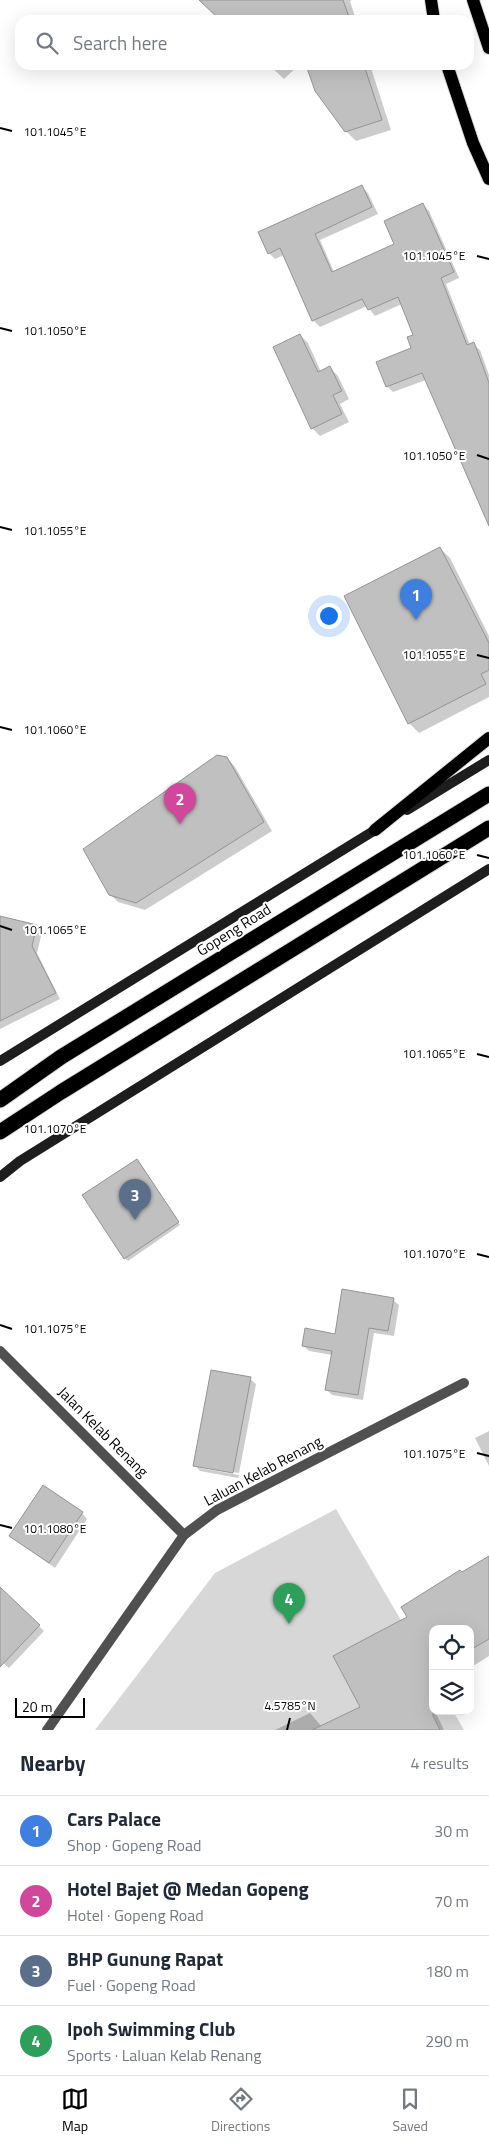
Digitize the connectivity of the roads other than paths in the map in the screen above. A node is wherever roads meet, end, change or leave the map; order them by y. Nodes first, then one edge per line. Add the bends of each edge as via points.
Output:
1 (430, 0) edge
2 (474, 0) edge
3 (433, 15) edge
4 (489, 48) edge
5 (449, 70) edge
6 (489, 179) edge
7 (489, 738) edge
8 (489, 760) edge
9 (489, 794) edge
10 (489, 828) edge
11 (375, 830) junction
12 (489, 868) edge
13 (0, 1061) edge
14 (0, 1100) edge
15 (0, 1132) edge
16 (0, 1177) edge
17 (0, 1351) edge
18 (464, 1383) dead end
19 (184, 1535) junction
20 (47, 1730) edge

1 - 3 main road
2 - 4 main road
5 - 6 main road via 473,144
7 - 11 main road
8 - 11 street
9 - 14 highway, Gopeng Road via 61,1057
10 - 15 highway
11 - 13 street
12 - 16 street
17 - 19 street, Jalan Kelab Renang
18 - 19 street, Laluan Kelab Renang via 217,1510
19 - 20 street, Laluan Kelab Renang

